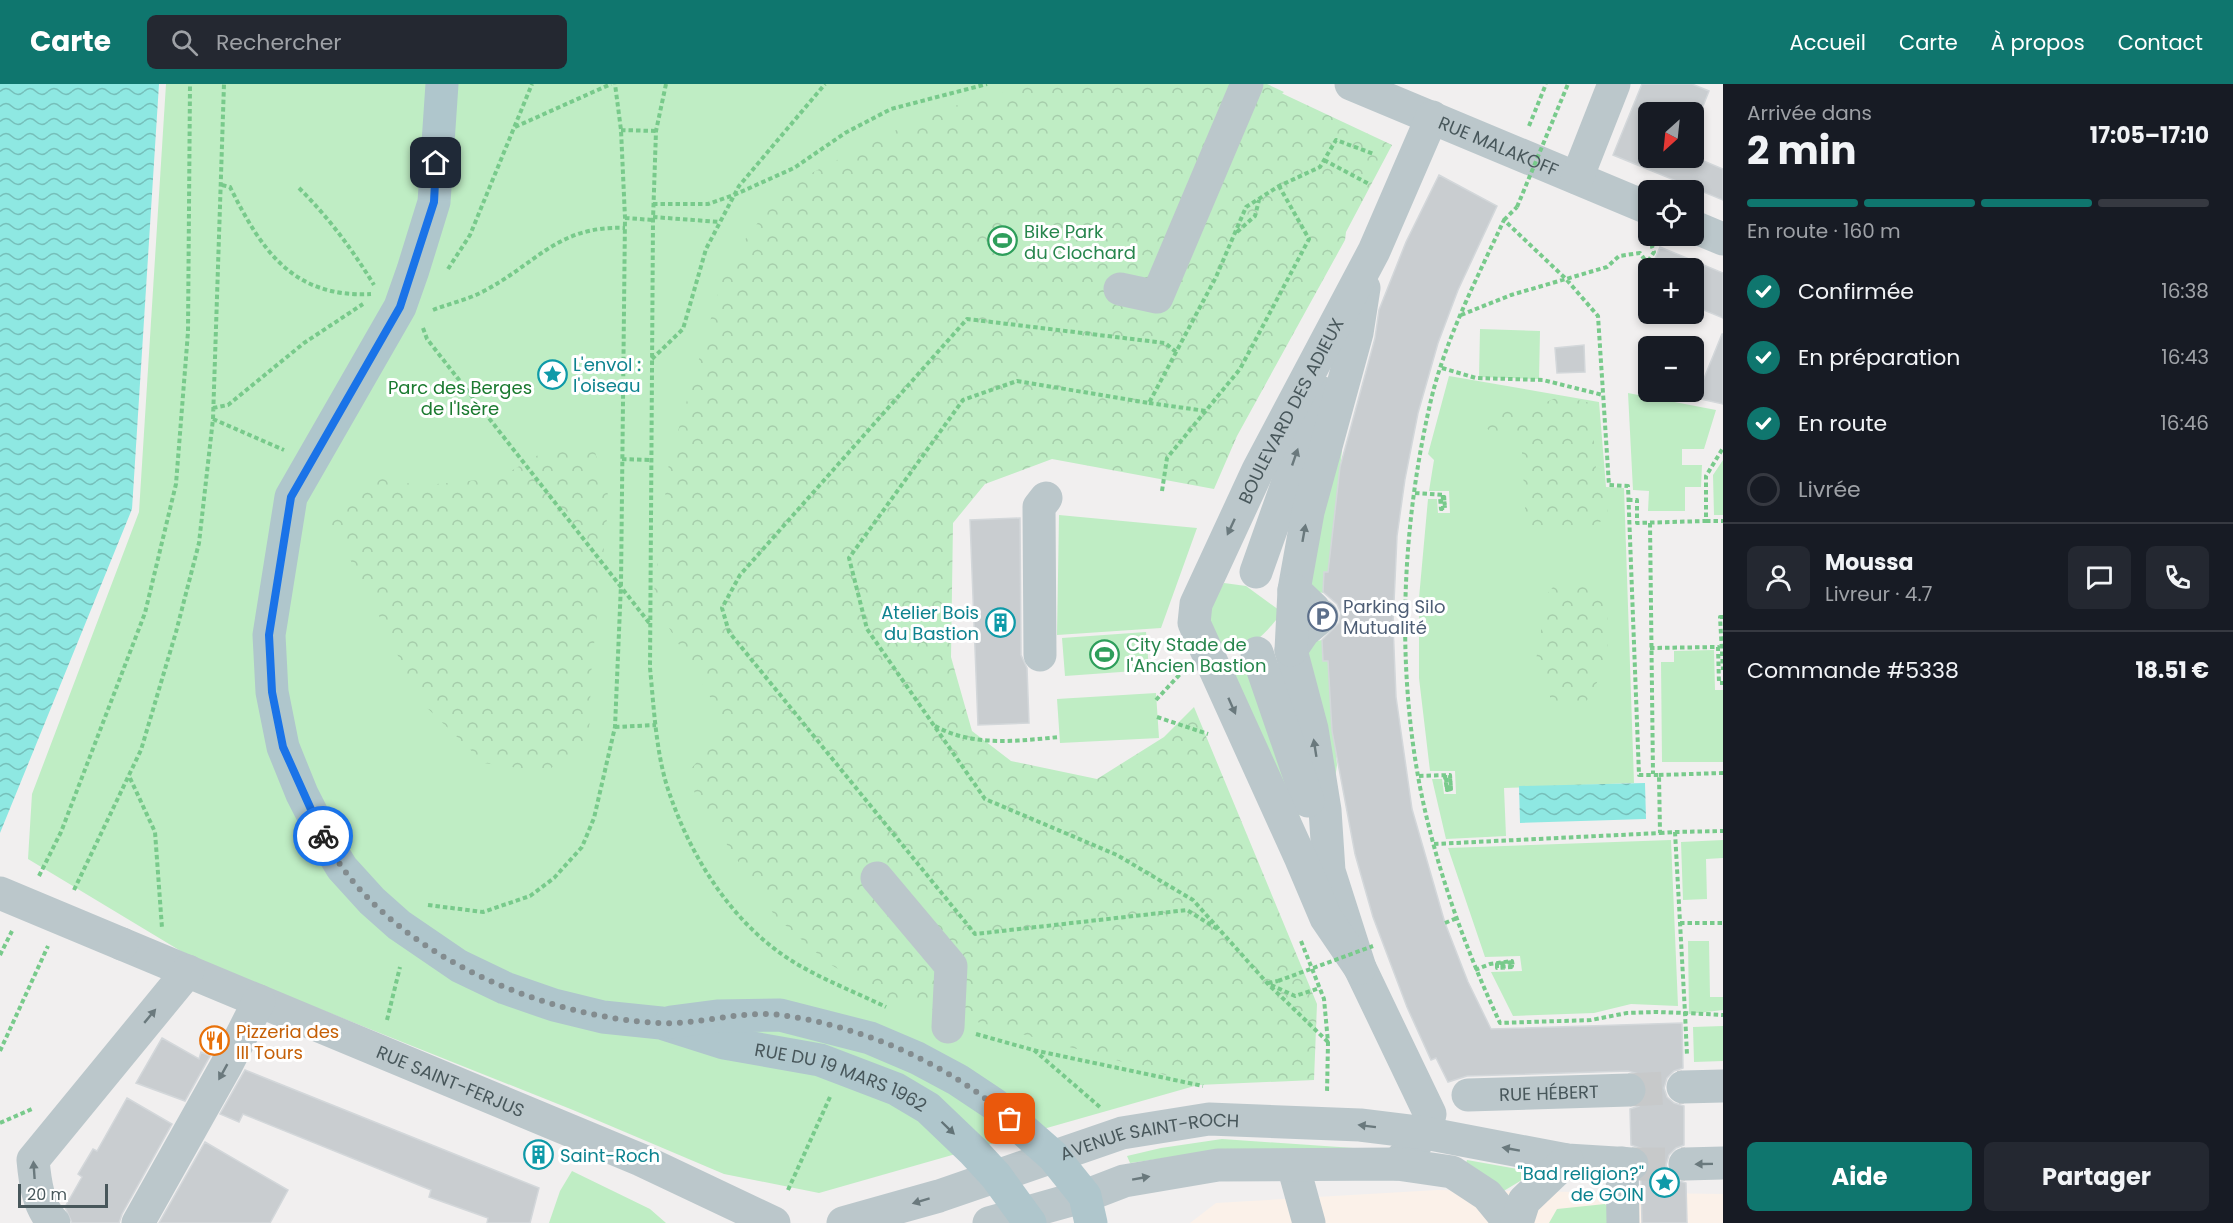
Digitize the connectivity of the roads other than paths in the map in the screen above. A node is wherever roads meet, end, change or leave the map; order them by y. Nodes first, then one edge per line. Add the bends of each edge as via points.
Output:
1 (1247, 84) edge
2 (1351, 84) edge
3 (1614, 84) edge
4 (439, 90) edge
5 (1432, 117) junction
6 (1577, 178) junction
7 (1638, 215) edge
8 (1374, 251) junction
9 (1364, 284) junction
10 (1120, 289) dead end
11 (1046, 498) dead end
12 (1256, 572) junction
13 (1210, 573) junction
14 (1294, 590) junction
15 (1322, 616) junction
16 (1291, 650) junction
17 (1257, 653) junction
18 (1040, 655) dead end
19 (1198, 663) junction
20 (1329, 871) junction
21 (877, 878) dead end
22 (0, 893) edge
23 (1367, 957) junction
24 (173, 965) junction
25 (259, 1001) junction
26 (661, 1023) junction
27 (948, 1027) road end
28 (1685, 1073) tunnel mouth
29 (1723, 1086) edge
30 (1629, 1090) tunnel mouth
31 (1468, 1095) dead end
32 (1425, 1133) junction
33 (1053, 1156) junction
34 (1567, 1160) junction
35 (1723, 1163) edge
36 (1397, 1164) junction
37 (1684, 1164) tunnel mouth
38 (1293, 1166) junction
39 (996, 1176) junction
40 (1088, 1210) edge
41 (734, 1214) edge
42 (1027, 1217) edge
43 (54, 1223) edge
44 (138, 1223) edge
45 (774, 1223) edge
46 (843, 1223) edge
47 (989, 1223) edge
48 (1309, 1223) edge
49 (1510, 1223) edge
50 (1517, 1223) edge
51 (1623, 1223) edge

1 - 10 street via 1157,297
2 - 5 street, RUE MALAKOFF
3 - 6 street
4 - 26 main road, RUE DU 19 MARS 1962 via 434,202 400,307 291,497 269,635 272,692 283,747 302,794 342,868 399,925 459,966 505,988 603,1017
5 - 6 street, RUE MALAKOFF
5 - 8 street, BOULEVARD DES ADIEUX
6 - 7 street, RUE MALAKOFF
8 - 9 street, BOULEVARD DES ADIEUX
8 -> 13 street, BOULEVARD DES ADIEUX via 1258,470
12 -> 9 street, BOULEVARD DES ADIEUX via 1305,428
14 -> 9 street, BOULEVARD DES ADIEUX via 1308,512 1357,333
11 - 18 street via 1039,507
12 - 13 street
12 - 15 street via 1271,592 1293,606
13 - 19 street, BOULEVARD DES ADIEUX via 1196,604
14 - 15 street
14 - 16 street, BOULEVARD DES ADIEUX, bridge
15 - 16 street via 1304,631
15 - 17 street via 1280,630
20 -> 16 street, BOULEVARD DES ADIEUX via 1325,810 1312,729
17 - 19 street
17 - 20 street, BOULEVARD DES ADIEUX
19 -> 23 street, BOULEVARD DES ADIEUX via 1326,918
20 - 23 street, BOULEVARD DES ADIEUX
21 - 27 street via 951,966
22 - 24 street, RUE SAINT-FERJUS, bridge
23 - 32 street, BOULEVARD DES ADIEUX via 1430,1114
24 - 25 street, RUE SAINT-FERJUS
43 -> 24 street via 36,1188 33,1160
25 - 41 street, RUE SAINT-FERJUS via 641,1161
25 -> 44 street
26 - 33 main road, RUE DU 19 MARS 1962 via 717,1016 780,1015 870,1038 958,1080 994,1104
26 -> 39 main road, RUE DU 19 MARS 1962 via 724,1043 820,1060 896,1089 928,1108
28 - 29 street
30 - 31 street, RUE HÉBERT
32 -> 33 street, AVENUE SAINT-ROCH via 1298,1121 1209,1119 1122,1133
34 -> 32 street
32 - 36 street
33 - 39 street, AVENUE SAINT-ROCH
33 - 40 main road, RUE DU 19 MARS 1962
34 - 50 street via 1524,1201
34 - 51 street via 1627,1164
35 -> 37 street
36 - 38 street, AVENUE SAINT-ROCH
36 - 49 street, AVENUE SAINT-ROCH via 1452,1172 1487,1195
40 -> 38 street, AVENUE SAINT-ROCH via 1124,1181 1218,1165
38 - 48 street
39 - 42 main road, RUE DU 19 MARS 1962
39 -> 46 street, AVENUE SAINT-ROCH
40 - 42 street, AVENUE SAINT-ROCH
41 - 45 street, RUE SAINT-FERJUS
42 - 47 street, AVENUE SAINT-ROCH

